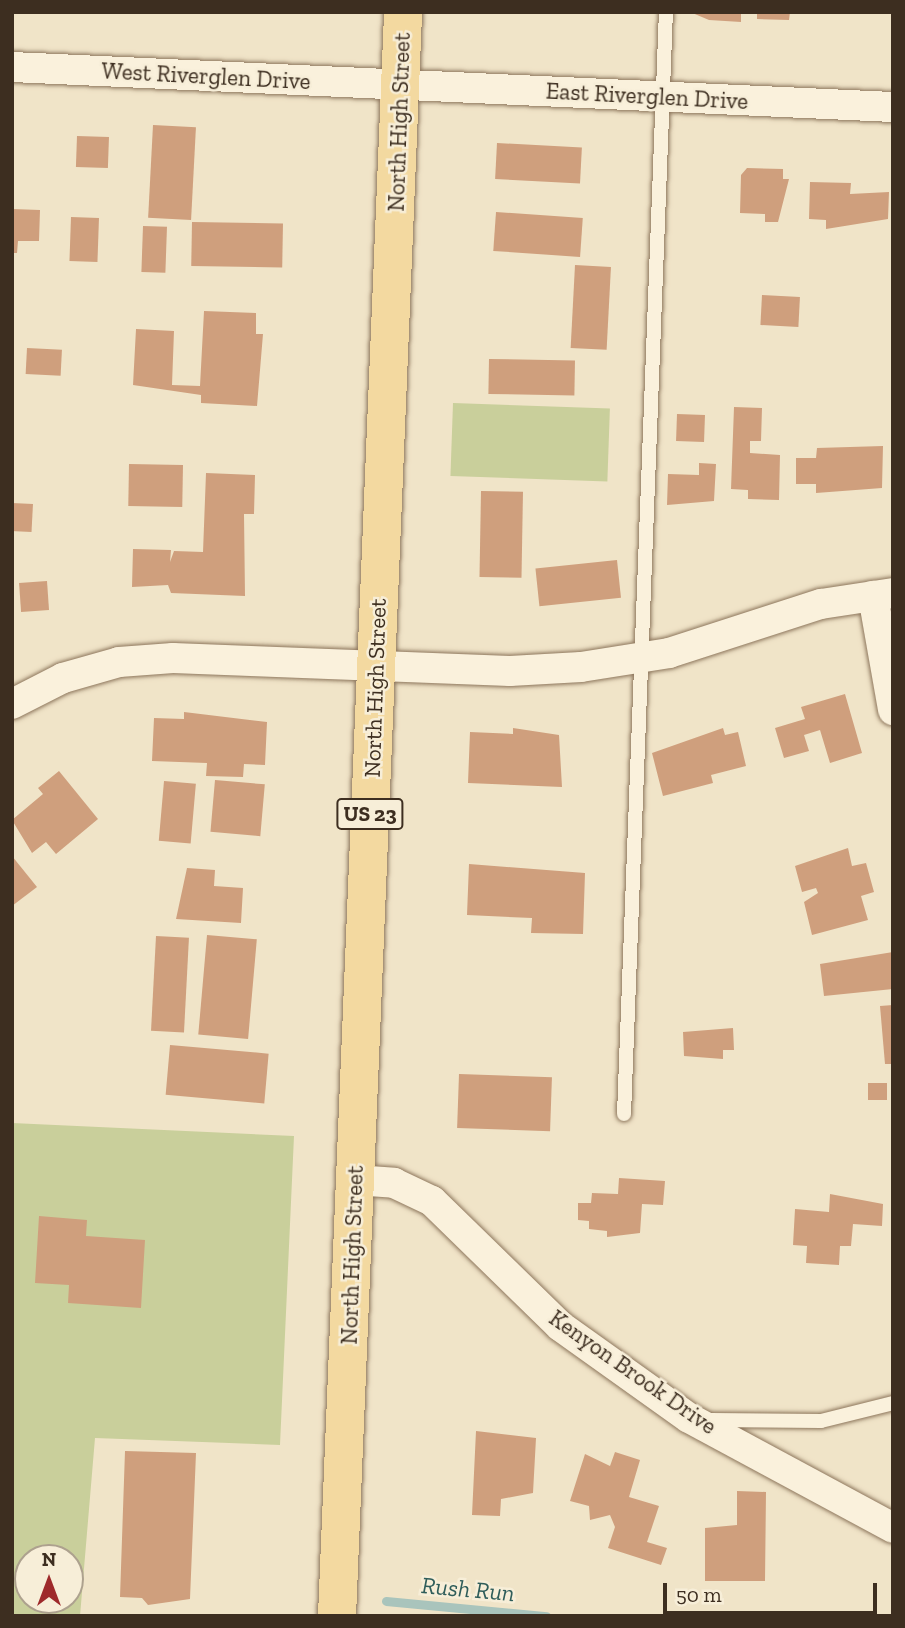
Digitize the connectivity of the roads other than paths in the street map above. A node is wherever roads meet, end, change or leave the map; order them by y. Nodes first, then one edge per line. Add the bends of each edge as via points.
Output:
1 (403, 12) edge
2 (666, 12) edge
3 (12, 67) edge
4 (400, 84) junction
5 (662, 97) junction
6 (893, 107) edge
7 (883, 594) edge
8 (641, 659) junction
9 (376, 666) junction
10 (12, 704) edge
11 (893, 710) edge
12 (624, 1114) dead end
13 (355, 1180) junction
14 (893, 1403) edge
15 (689, 1418) junction
16 (893, 1528) edge
17 (337, 1616) edge

1 - 4 main road, North High Street / US 23
2 - 5 lane
3 - 4 street, West Riverglen Drive
4 - 5 street, East Riverglen Drive
4 - 9 main road, North High Street / US 23
5 - 6 street, East Riverglen Drive
5 - 8 lane
7 - 8 street via 821,604
7 - 11 street
8 - 9 street via 510,671
8 - 12 lane
9 - 10 street via 119,662 63,678
9 - 13 main road, North High Street / US 23
13 - 15 street, Kenyon Brook Drive via 394,1183 432,1201 561,1326
13 - 17 main road, North High Street / US 23
14 - 15 lane via 785,1424
15 - 16 street, Kenyon Brook Drive

